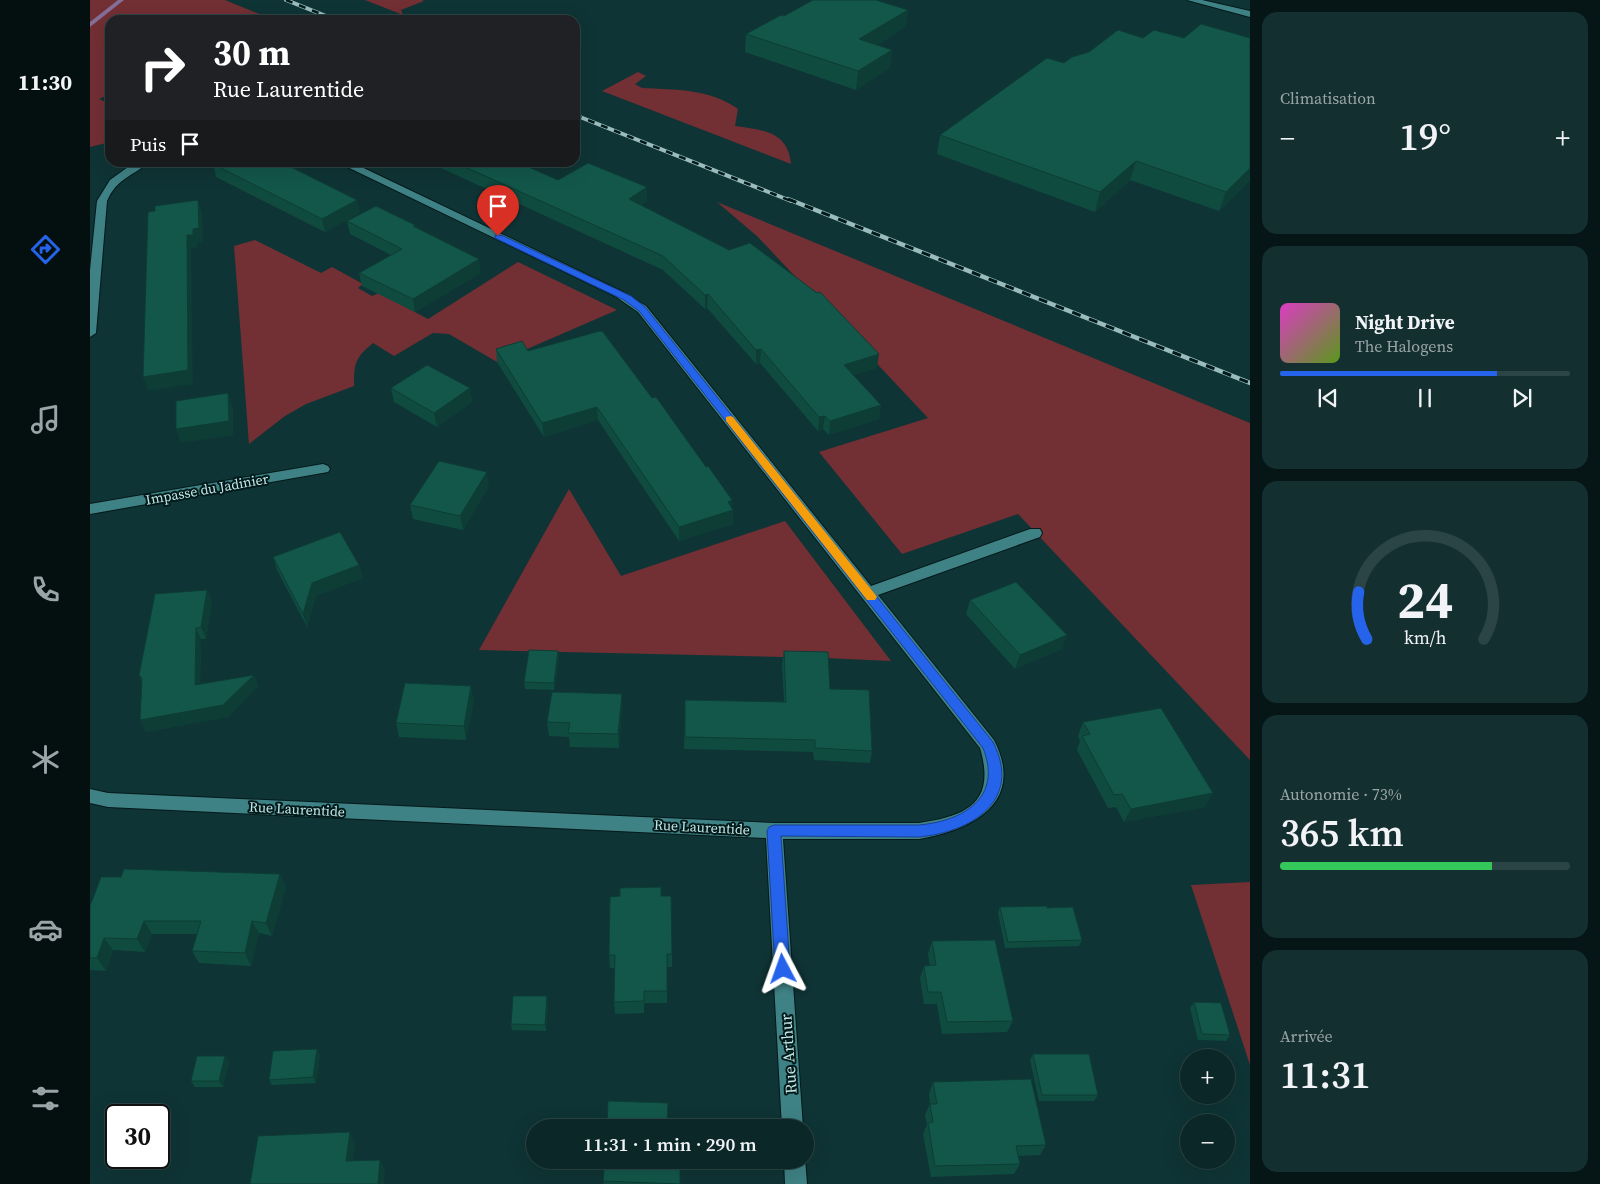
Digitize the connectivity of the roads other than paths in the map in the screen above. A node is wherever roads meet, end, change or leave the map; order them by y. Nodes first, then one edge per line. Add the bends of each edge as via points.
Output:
1 (1191, 0) edge
2 (1250, 14) edge
3 (136, 167) edge
4 (352, 167) edge
5 (90, 333) edge
6 (323, 468) dead end
7 (90, 509) edge
8 (1035, 533) dead end
9 (868, 593) junction
10 (90, 796) edge
11 (774, 831) junction
12 (791, 1119) edge
13 (795, 1169) edge
14 (796, 1184) edge

1 - 2 street
3 - 5 street via 117,179 102,201
4 - 9 street, Rue Laurentide via 619,294 642,309
6 - 7 street, Impasse du Jadinier
8 - 9 street
9 - 11 street, Rue Laurentide via 988,746 996,775 993,789 972,815 938,829
10 - 11 street, Rue Laurentide via 108,800
11 - 12 street, Rue Arthur
13 - 14 street

